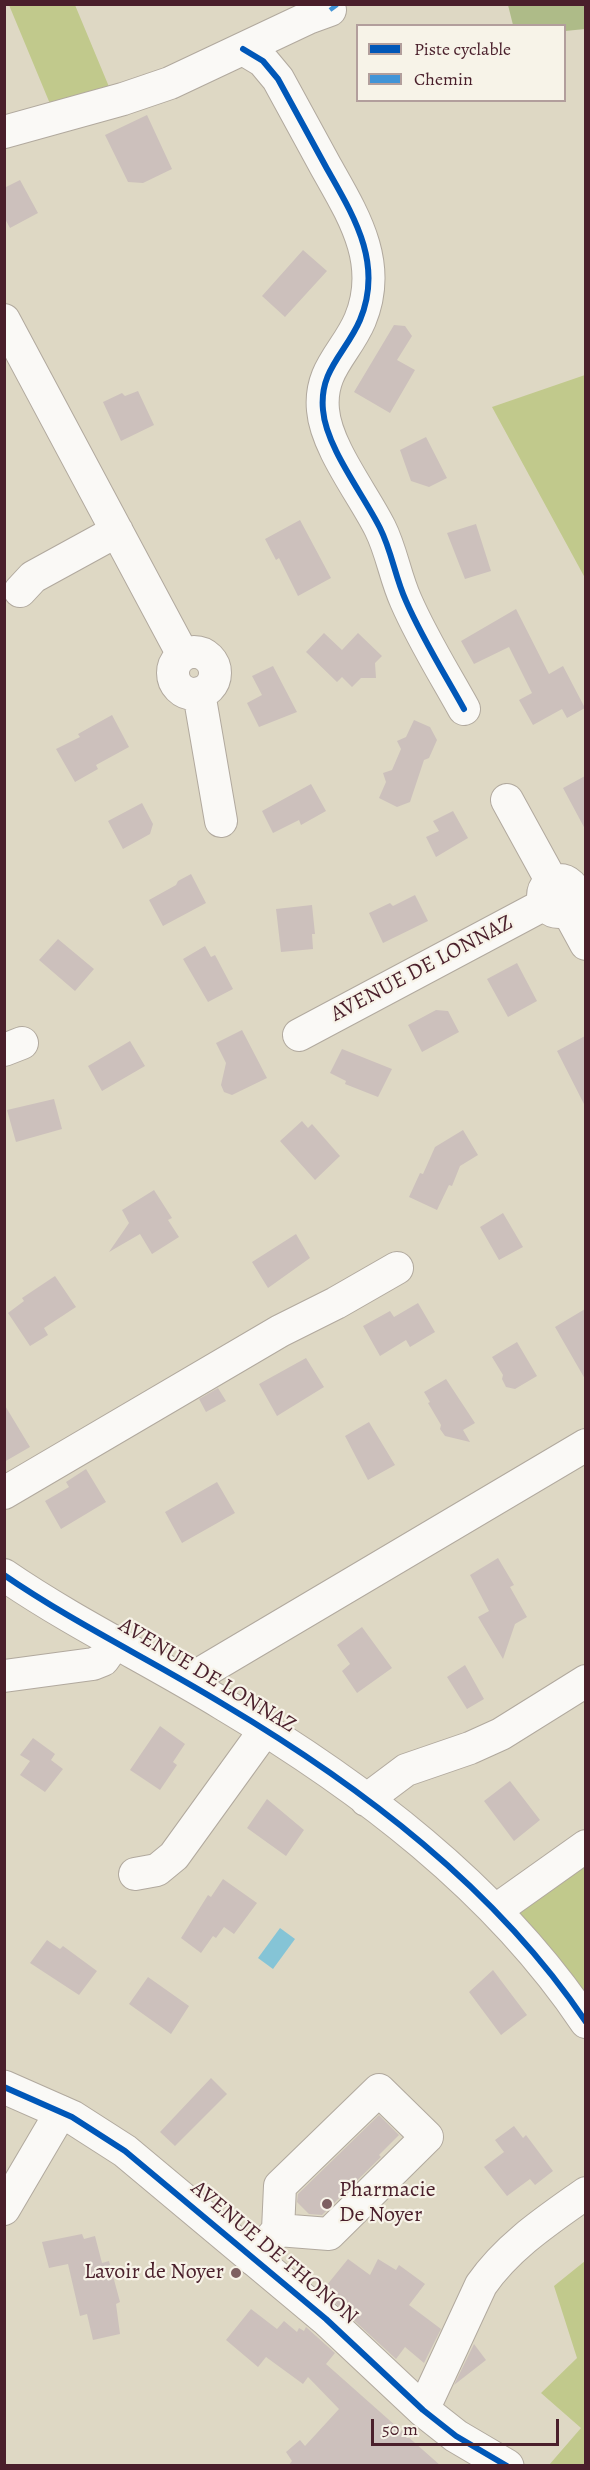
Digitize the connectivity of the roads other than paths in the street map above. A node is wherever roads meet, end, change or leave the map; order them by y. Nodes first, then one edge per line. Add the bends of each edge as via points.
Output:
1 (330, 10) dead end
2 (243, 49) junction
3 (4, 132) edge
4 (4, 320) edge
5 (117, 531) junction
6 (20, 591) dead end
7 (464, 709) dead end
8 (507, 800) dead end
9 (221, 820) dead end
10 (555, 899) junction
11 (585, 944) edge
12 (300, 1035) dead end
13 (397, 1268) dead end
14 (585, 1445) edge
15 (4, 1492) edge
16 (4, 1575) edge
17 (115, 1643) junction
18 (4, 1676) edge
19 (585, 1681) edge
20 (186, 1682) junction
21 (265, 1730) junction
22 (366, 1800) junction
23 (585, 1846) edge
24 (135, 1874) dead end
25 (496, 1910) junction
26 (585, 2022) edge
27 (4, 2086) edge
28 (61, 2112) junction
29 (585, 2193) edge
30 (4, 2209) edge
31 (278, 2230) junction
32 (253, 2259) junction
33 (423, 2410) junction
34 (507, 2466) edge

1 - 2 street
2 - 3 street via 170,83
2 - 7 street via 263,61 278,79 362,235 369,269 366,303 327,377 323,393 325,425 391,551 415,621
4 - 5 street
5 - 6 street via 33,577
5 - 9 street via 183,655 174,666 175,680 184,691 199,693
8 - 10 street
10 - 11 street
10 - 12 street, AVENUE DE LONNAZ
13 - 15 street via 287,1327
14 - 20 street, AVENUE DE LONNAZ
16 - 17 street, AVENUE DE LONNAZ
17 - 18 street via 103,1660 93,1664
17 - 20 street, AVENUE DE LONNAZ
19 - 22 street via 501,1734 406,1770
20 - 21 street, AVENUE DE LONNAZ
21 - 22 street, AVENUE DE LONNAZ
21 - 24 street, AVENUE DE LONNAZ via 174,1856 157,1870
22 - 25 street, AVENUE DE LONNAZ
23 - 25 street
25 - 26 street, AVENUE DE LONNAZ via 547,1968
27 - 28 main road, AVENUE DE THONON
28 - 30 street
28 - 32 main road, AVENUE DE THONON via 125,2151
29 - 33 street via 519,2242 492,2269
31 - 31 street via 329,2234 427,2137 379,2090 280,2186
31 - 32 street
32 - 33 main road, AVENUE DE THONON via 326,2319
33 - 34 main road, AVENUE DE THONON via 456,2436

